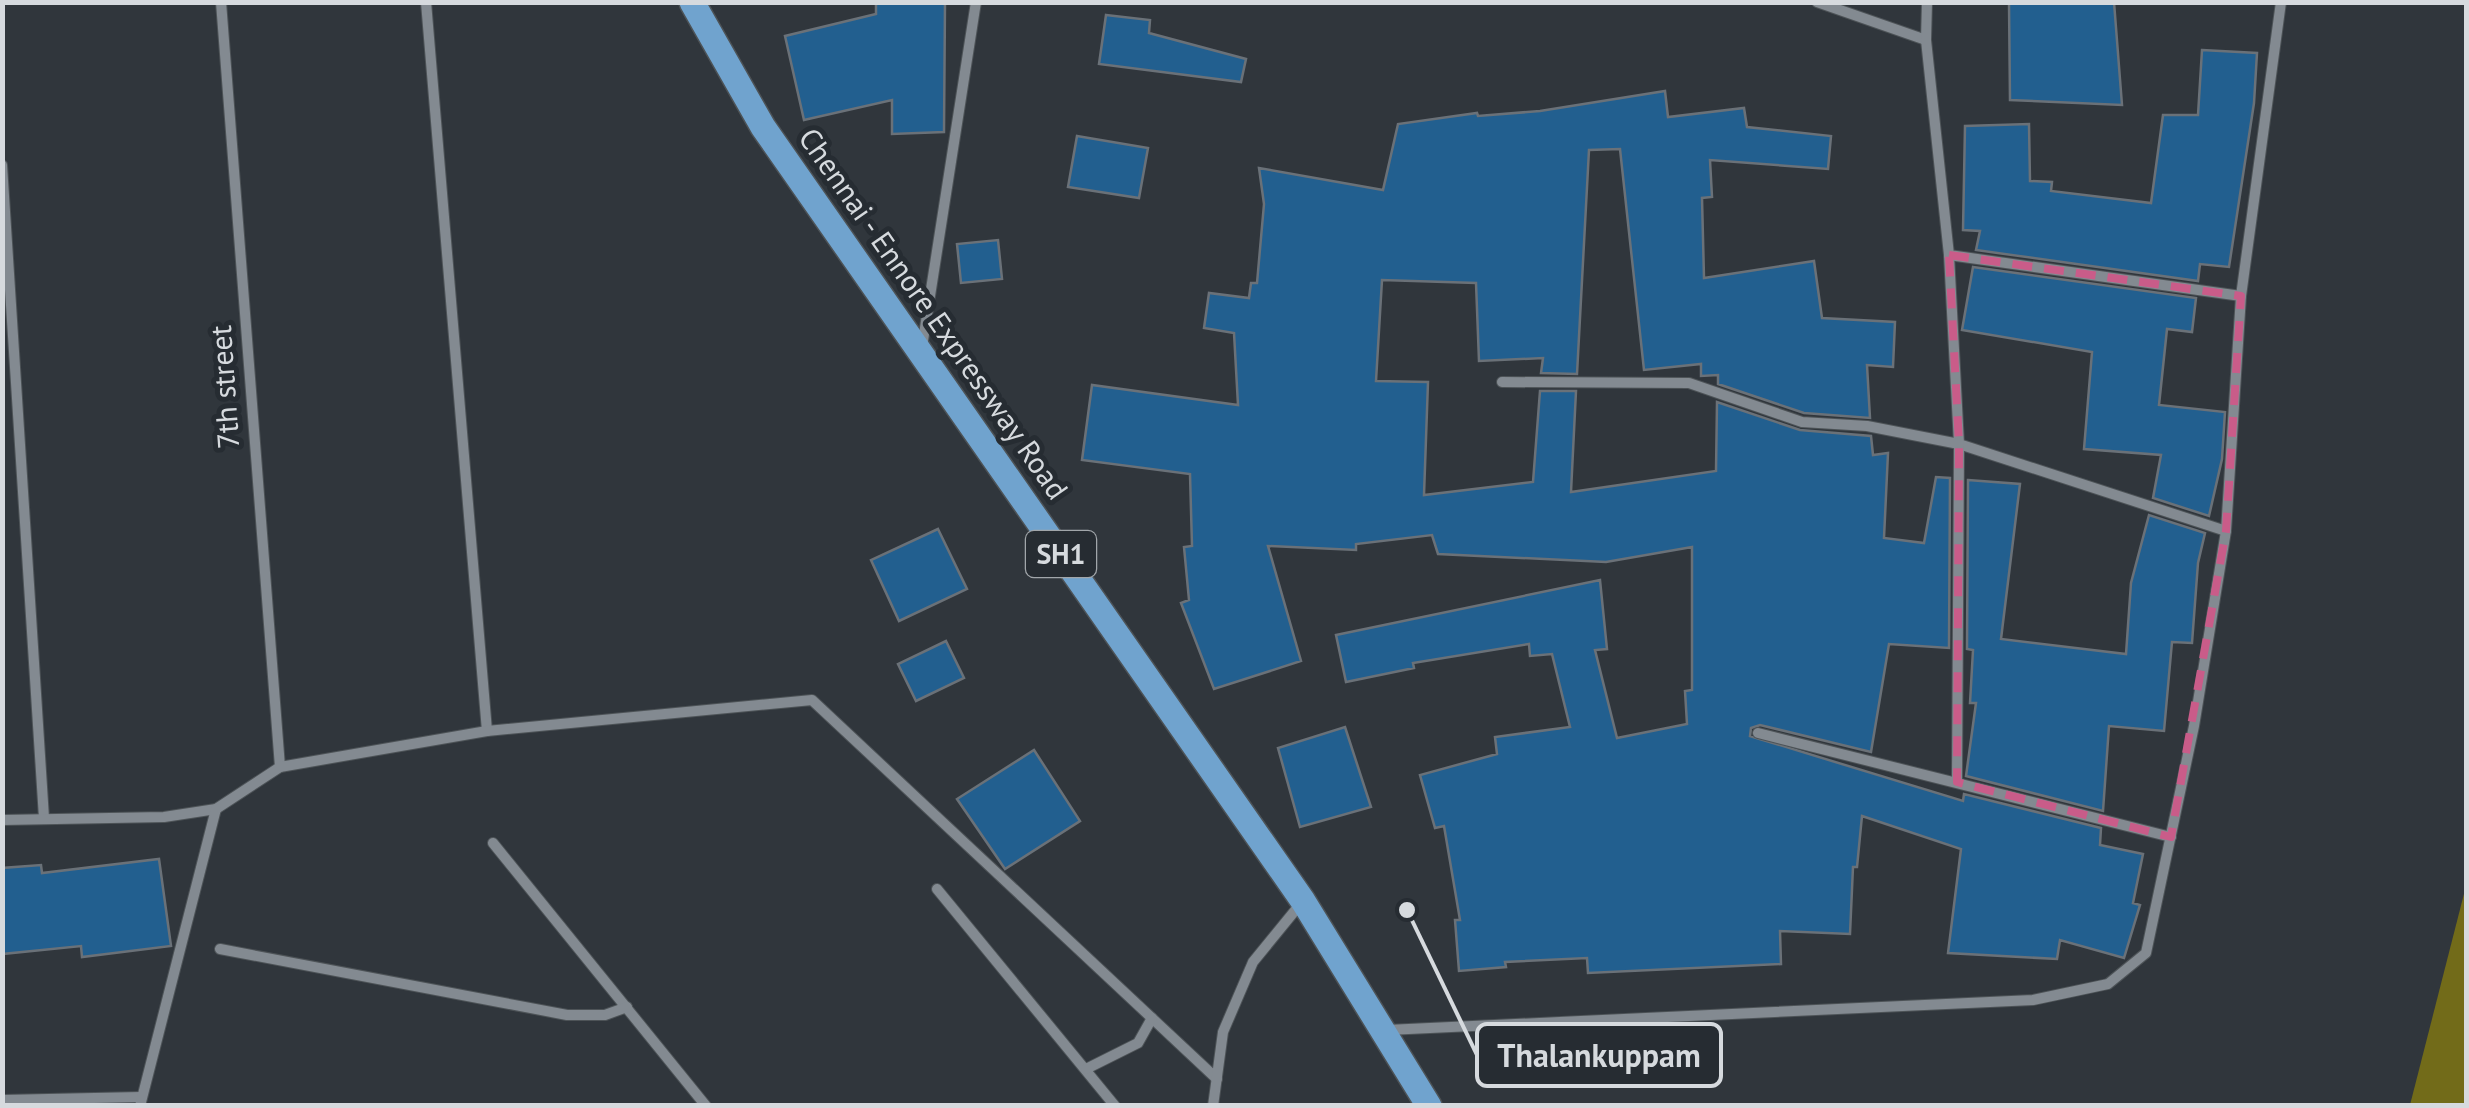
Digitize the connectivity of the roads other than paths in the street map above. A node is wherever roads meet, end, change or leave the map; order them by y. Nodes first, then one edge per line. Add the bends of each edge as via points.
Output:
1 (221, 2) edge
2 (426, 2) edge
3 (692, 2) edge
4 (976, 2) edge
5 (1817, 2) edge
6 (1927, 2) edge
7 (2281, 2) edge
8 (1926, 40) junction
9 (2, 165) edge
10 (1949, 255) junction
11 (2241, 296) junction
12 (922, 353) junction
13 (1502, 382) dead end
14 (1959, 444) junction
15 (2226, 531) junction
16 (487, 731) junction
17 (1758, 732) dead end
18 (280, 767) junction
19 (1958, 782) junction
20 (216, 808) junction
21 (44, 818) junction
22 (2, 820) edge
23 (2171, 838) junction
24 (493, 843) dead end
25 (937, 889) dead end
26 (1303, 901) junction
27 (220, 950) dead end
28 (626, 1006) junction
29 (1152, 1018) junction
30 (1385, 1030) junction
31 (1086, 1069) junction
32 (1217, 1080) junction
33 (2, 1100) edge
34 (141, 1101) edge
35 (706, 1106) edge
36 (1115, 1106) edge
37 (1213, 1106) edge
38 (1429, 1106) edge

1 - 18 street, 7th street
2 - 16 street
3 - 12 main road, Chennai - Ennore Expressway Road / SH1 via 763,127
4 - 12 street
5 - 8 street
6 - 8 street
7 - 11 street
8 - 10 street
9 - 21 street
10 - 11 street
10 - 14 street
11 - 15 street
12 - 26 main road, Chennai - Ennore Expressway Road / SH1
13 - 14 street via 1689,382 1802,422 1867,426
14 - 15 street
14 - 19 street
15 - 23 street
16 - 18 street
16 - 29 street via 812,700
17 - 19 street
18 - 20 street
19 - 23 street
20 - 21 street via 164,818
20 - 34 street
21 - 22 street
23 - 30 street via 2146,953 2108,984 2033,1000
24 - 28 street
25 - 31 street
26 - 30 main road, Chennai - Ennore Expressway Road / SH1
26 - 32 street via 1253,962 1223,1032
27 - 28 street via 568,1015 605,1015
28 - 35 street
29 - 31 street via 1138,1042
29 - 32 street
30 - 38 main road, Chennai - Ennore Expressway Road / SH1
31 - 36 street
32 - 37 street
33 - 34 street

